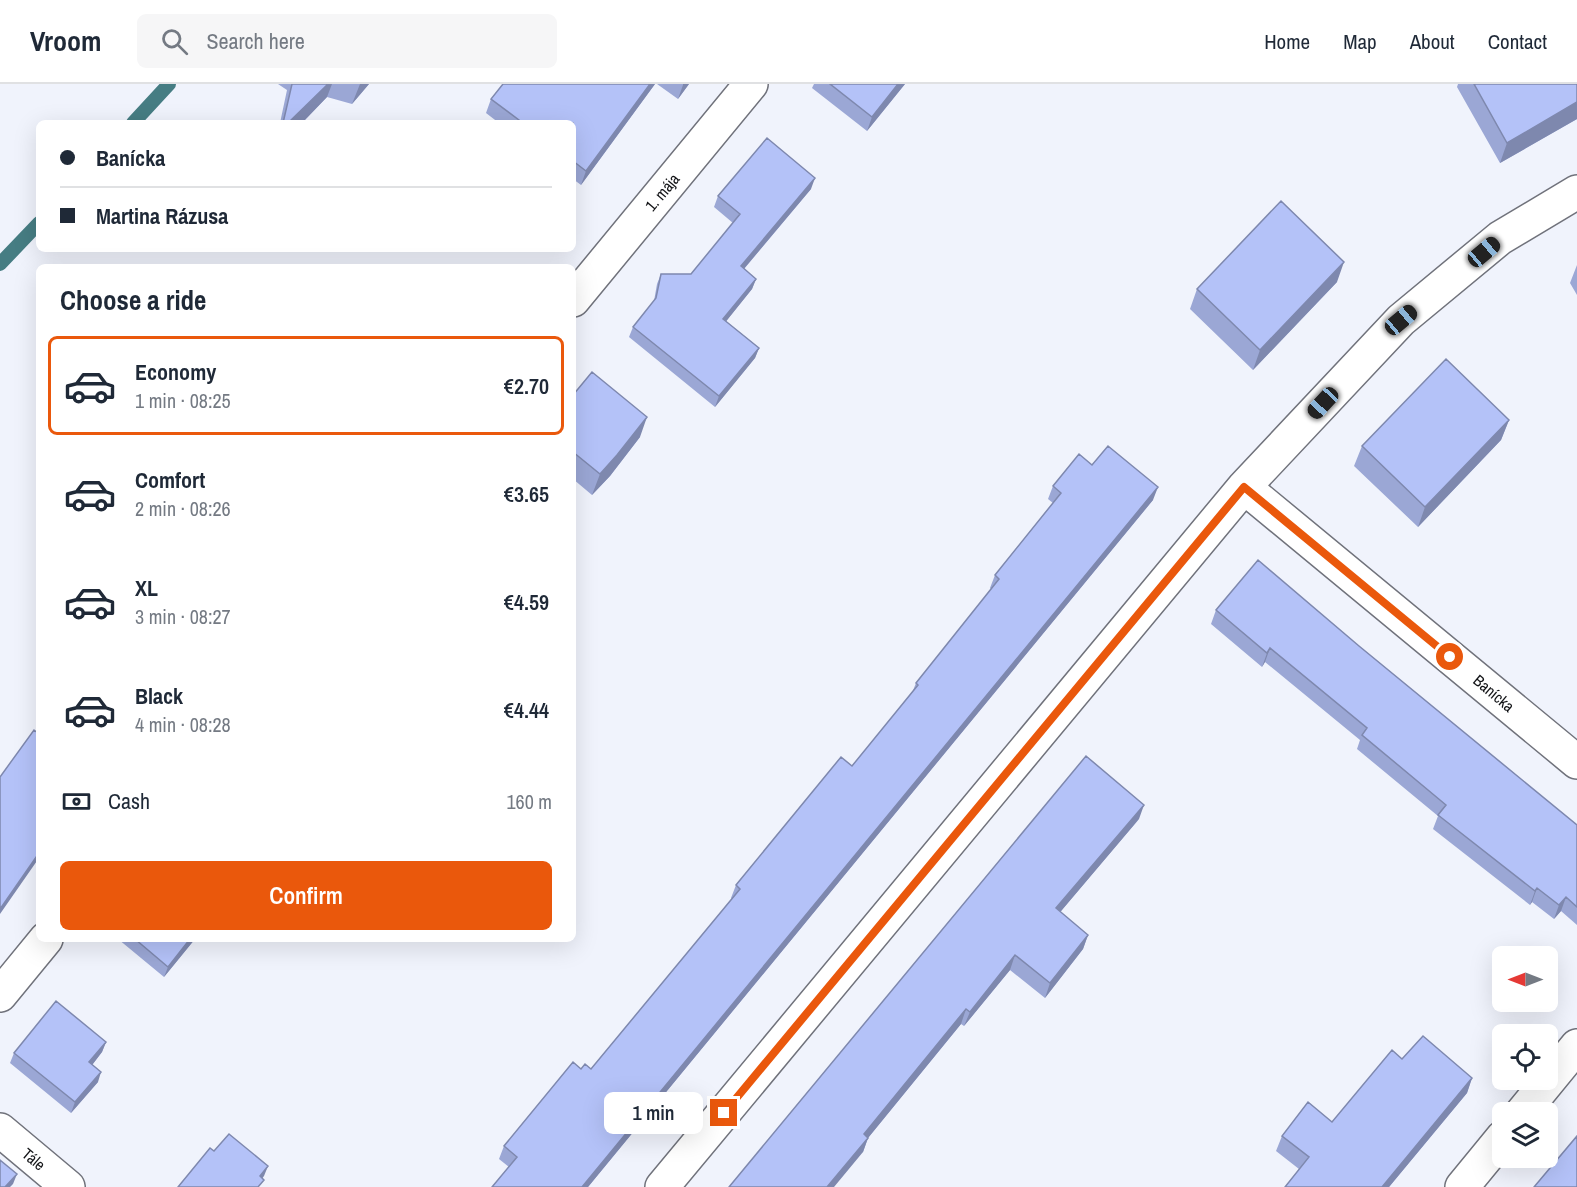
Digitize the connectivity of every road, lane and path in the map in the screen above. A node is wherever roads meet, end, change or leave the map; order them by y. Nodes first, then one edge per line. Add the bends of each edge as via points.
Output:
1 (752, 84) edge
2 (1577, 192) edge
3 (576, 296) edge
4 (1244, 487) junction
5 (1577, 762) edge
6 (44, 942) edge
7 (0, 995) edge
8 (1577, 1046) edge
9 (1531, 1102) edge
10 (0, 1130) edge
11 (1492, 1150) edge
12 (69, 1187) edge
13 (662, 1187) edge
14 (1462, 1187) edge

1 - 3 street, 1. mája
2 - 4 street via 1500,238 1401,320
4 - 5 street, Banícka
4 - 13 street
6 - 7 street
8 - 9 street
10 - 12 street, Tále
11 - 14 street

